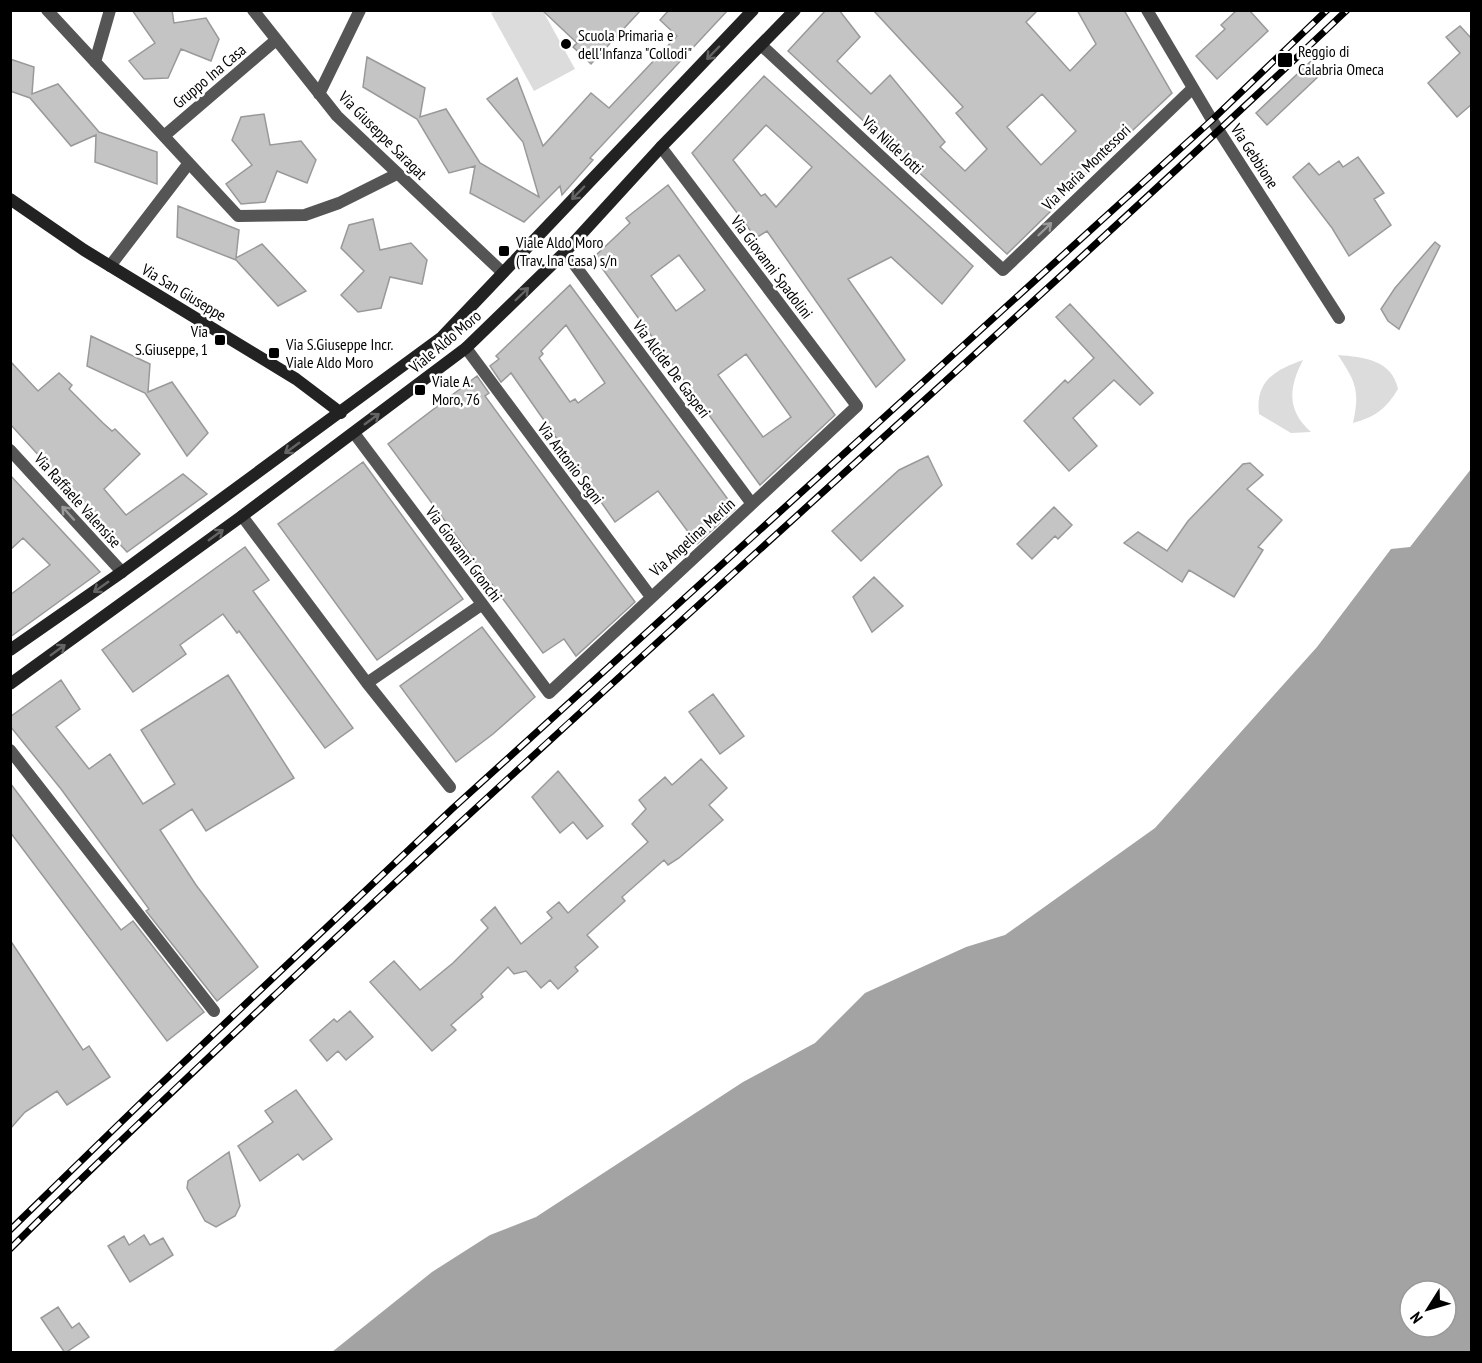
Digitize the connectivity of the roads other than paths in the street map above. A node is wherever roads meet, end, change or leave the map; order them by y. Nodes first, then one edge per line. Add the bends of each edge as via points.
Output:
1 (47, 10) edge
2 (110, 10) edge
3 (253, 10) edge
4 (360, 10) edge
5 (753, 10) edge
6 (795, 10) edge
7 (1147, 10) edge
8 (276, 40) junction
9 (761, 45) junction
10 (95, 62) junction
11 (1193, 88) junction
12 (319, 94) junction
13 (164, 136) junction
14 (661, 147) junction
15 (189, 163) junction
16 (397, 174) junction
17 (10, 199) edge
18 (565, 252) junction
19 (110, 266) junction
20 (1003, 270) joint
21 (502, 272) junction
22 (1339, 318) dead end
23 (466, 348) junction
24 (857, 406) joint
25 (341, 413) junction
26 (354, 433) junction
27 (10, 450) edge
28 (752, 504) junction
29 (242, 516) junction
30 (122, 572) junction
31 (651, 597) junction
32 (481, 605) junction
33 (10, 650) edge
34 (367, 683) junction
35 (10, 684) edge
36 (549, 693) joint
37 (10, 750) edge
38 (450, 787) dead end
39 (214, 1011) dead end

1 - 10 street
2 - 10 street
3 - 8 street, Via Giuseppe Saragat
4 - 12 street
5 -> 21 street, Viale Aldo Moro
6 - 9 street, Viale Aldo Moro
7 - 11 street, Via Gebbione
8 - 12 street, Via Giuseppe Saragat
8 - 13 street, Gruppo Ina Casa
9 - 14 street, Viale Aldo Moro
9 - 20 street, Via Nilde Jotti
10 - 13 street
20 -> 11 street, Via Maria Montessori
11 - 22 street, Via Gebbione
12 - 16 street, Via Giuseppe Saragat via 336,116
13 - 15 street
14 - 18 street, Viale Aldo Moro
14 - 24 street, Via Giovanni Spadolini
15 - 16 street via 238,216 305,215 339,204
15 - 19 street
16 - 21 street, Via Giuseppe Saragat
17 - 19 street, Via San Giuseppe
23 -> 18 street, Viale Aldo Moro
18 - 28 street, Via Alcide De Gasperi
19 - 25 street, Via San Giuseppe via 296,379
21 - 25 street, Viale Aldo Moro via 442,337
26 -> 23 street, Viale Aldo Moro
23 - 31 street, Via Antonio Segni
24 - 28 street, Via Angelina Merlin
25 -> 30 street, Viale Aldo Moro
26 - 29 street, Viale Aldo Moro
26 - 32 street, Via Giovanni Gronchi
30 -> 27 street, Via Raffaele Valensise
28 - 31 street, Via Angelina Merlin
29 - 34 street
35 -> 29 street, Viale Aldo Moro
30 -> 33 street, Viale Aldo Moro
31 - 36 street, Via Angelina Merlin
32 - 34 street
32 - 36 street, Via Giovanni Gronchi
34 - 38 street
37 - 39 street

